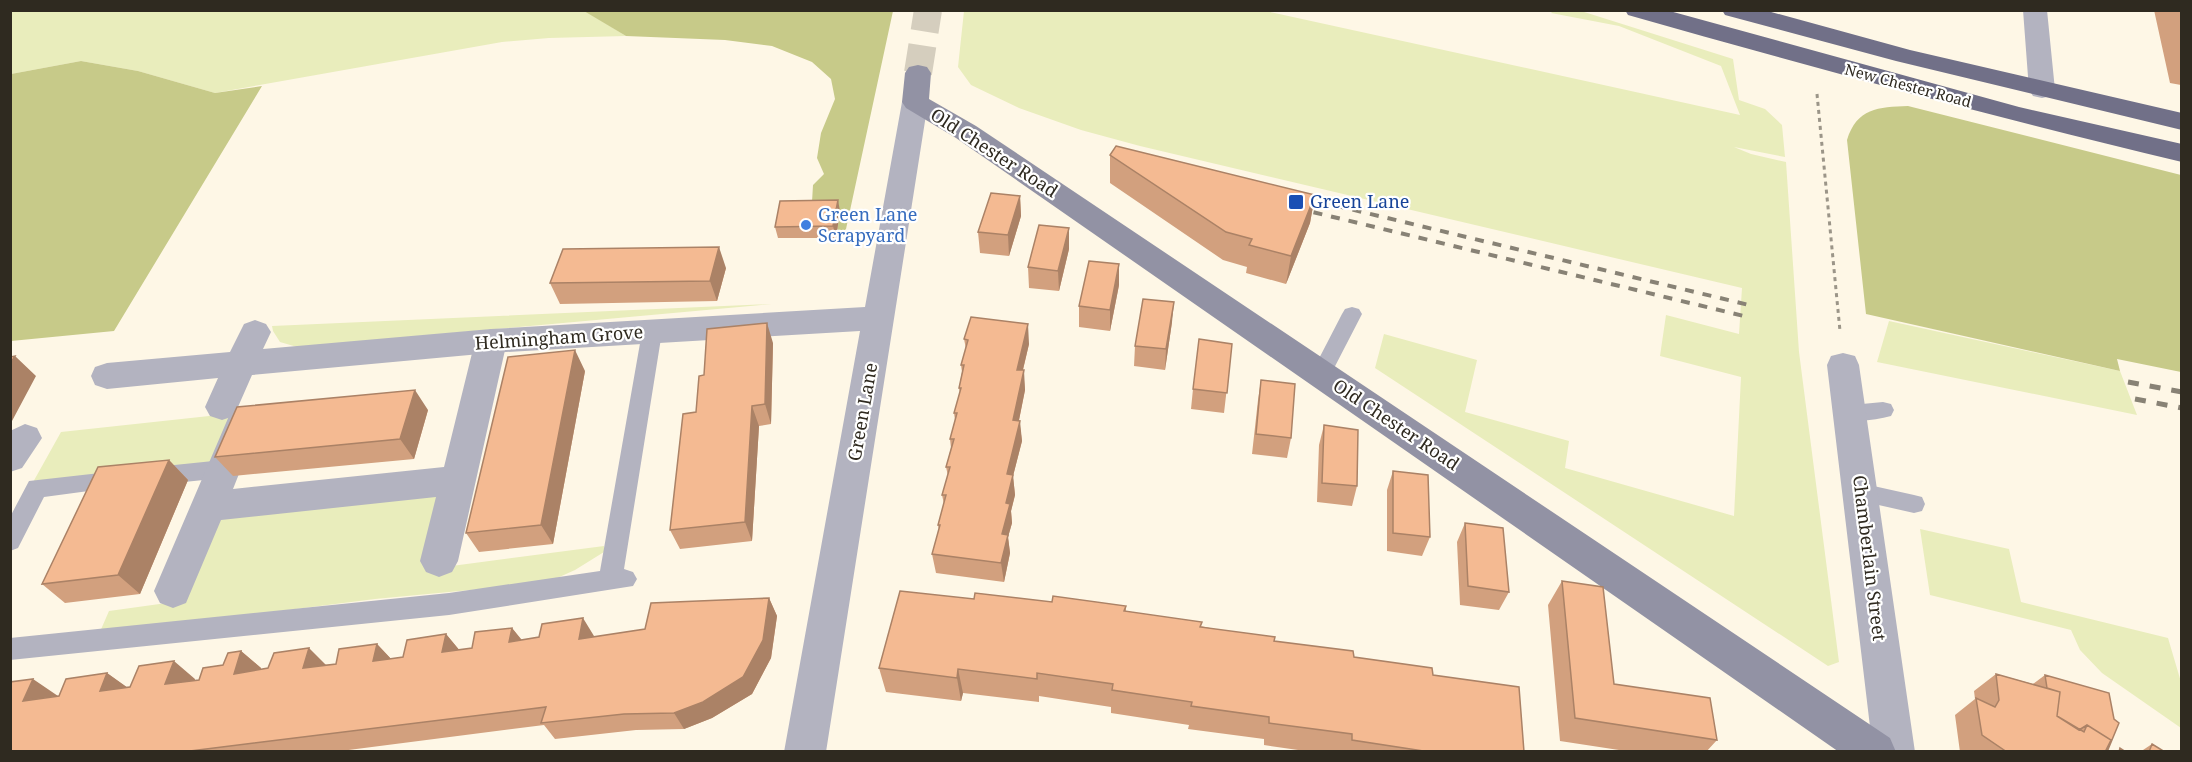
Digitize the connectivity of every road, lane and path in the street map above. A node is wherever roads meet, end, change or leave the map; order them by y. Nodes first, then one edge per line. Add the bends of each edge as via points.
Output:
1 (1637, 10) edge
2 (1734, 10) edge
3 (2035, 10) edge
4 (1814, 61) junction
5 (916, 88) joint
6 (2042, 90) junction
7 (2181, 122) edge
8 (2181, 153) edge
9 (1352, 314) dead end
10 (878, 318) junction
11 (255, 332) dead end
12 (652, 332) junction
13 (491, 341) junction
14 (240, 364) junction
15 (1843, 365) joint
16 (1321, 374) junction
17 (107, 376) dead end
18 (223, 469) junction
19 (458, 480) junction
20 (1860, 492) junction
21 (1914, 504) dead end
22 (208, 506) junction
23 (10, 541) edge
24 (439, 561) dead end
25 (173, 591) dead end
26 (10, 649) edge
27 (805, 752) edge
28 (1875, 752) edge
29 (1894, 752) edge

1 - 4 highway, New Chester Road
2 - 6 highway, New Chester Road
3 - 6 street
4 - 8 highway, New Chester Road
4 - 15 path
5 - 10 street, Green Lane
5 - 16 main road, Old Chester Road via 966,132
6 - 7 highway, New Chester Road
9 - 16 lane
10 - 12 street, Helmingham Grove
10 - 27 street, Green Lane
11 - 14 street
12 - 13 street, Helmingham Grove
12 - 26 lane via 618,580 449,604
13 - 14 street, Helmingham Grove
13 - 19 street
14 - 17 street, Helmingham Grove
14 - 18 street
15 - 20 street, Chamberlain Street via 1866,411
16 - 28 main road, Old Chester Road
18 - 22 street
18 - 23 lane via 38,488
19 - 22 street
19 - 24 street
20 - 21 lane
20 - 29 street, Chamberlain Street
22 - 25 street

